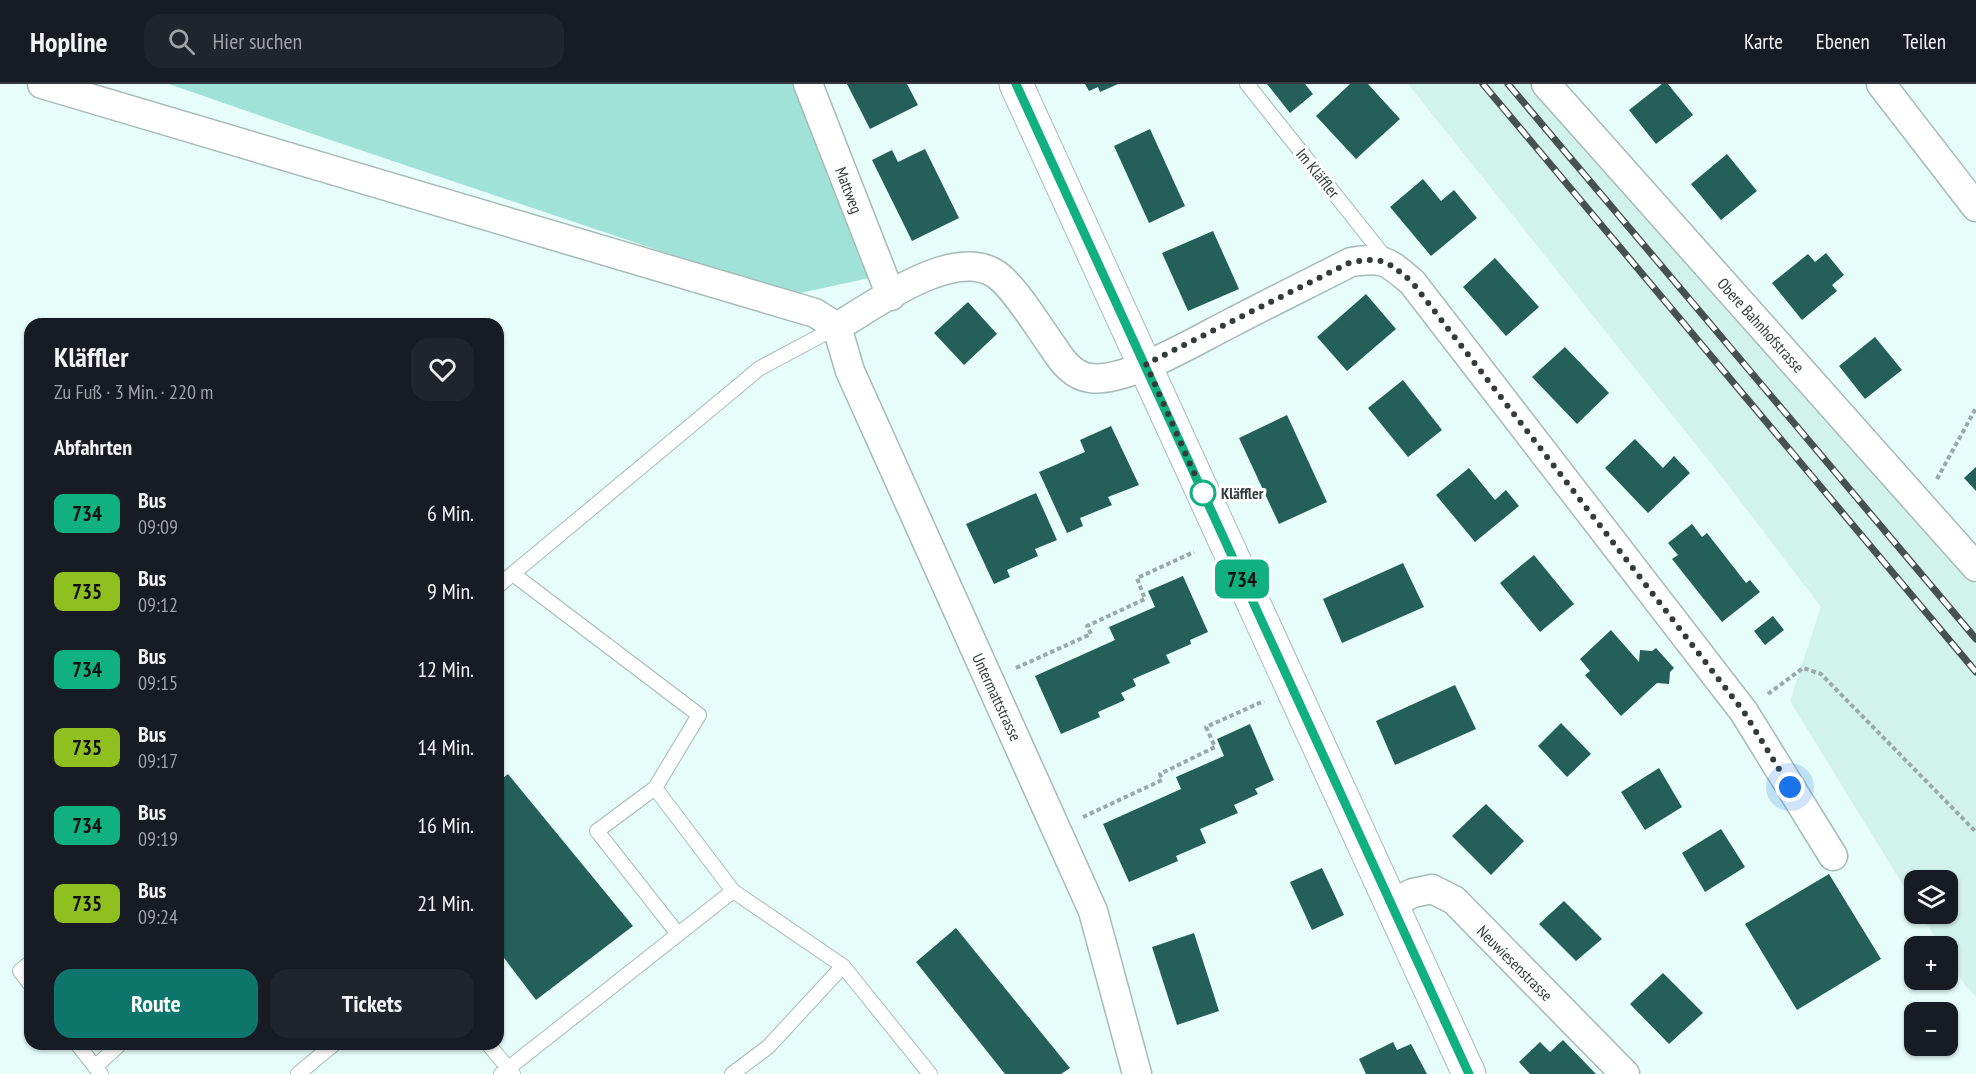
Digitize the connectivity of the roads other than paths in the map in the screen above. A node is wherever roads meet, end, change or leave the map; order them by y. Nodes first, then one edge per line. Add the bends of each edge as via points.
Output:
1 (42, 84) edge
2 (808, 84) edge
3 (1016, 84) edge
4 (1247, 84) edge
5 (1546, 84) edge
6 (1881, 84) edge
7 (1976, 207) edge
8 (1389, 262) junction
9 (891, 296) junction
10 (837, 327) junction
11 (1146, 364) junction
12 (1976, 567) edge
13 (513, 574) junction
14 (504, 581) edge
15 (655, 789) junction
16 (1833, 856) dead end
17 (733, 891) junction
18 (1390, 904) junction
19 (678, 934) junction
20 (843, 966) junction
21 (82, 1050) edge
22 (115, 1050) edge
23 (327, 1050) edge
24 (492, 1050) edge
25 (98, 1070) edge
26 (507, 1072) edge
27 (298, 1074) edge
28 (732, 1074) edge
29 (930, 1074) edge
30 (1137, 1074) edge
31 (1469, 1074) edge
32 (1625, 1074) edge

1 - 10 street via 815,313
2 - 9 street, Mattweg
3 - 11 main road
4 - 8 lane, Im Kläffler
5 - 12 street, Obere Bahnhofstrasse
6 - 7 street
8 - 11 street via 1351,262
8 - 16 street, Im Kläffler via 1412,282 1744,712
9 - 10 street
9 - 11 street via 951,267 983,267 1010,287 1064,364 1081,376 1108,378
10 - 13 lane via 760,368
10 - 30 street, Untermattstrasse via 850,370 1093,911
11 - 18 main road
13 - 14 lane
13 - 15 lane via 699,716
15 - 17 lane
15 - 19 lane via 597,831
17 - 19 lane
17 - 20 lane
18 - 31 main road
18 - 32 street, Neuwiesenstrasse via 1432,889 1454,900
19 - 26 lane
20 - 28 lane via 768,1047
20 - 29 lane
21 - 25 lane
22 - 25 lane
23 - 27 lane
24 - 26 lane

